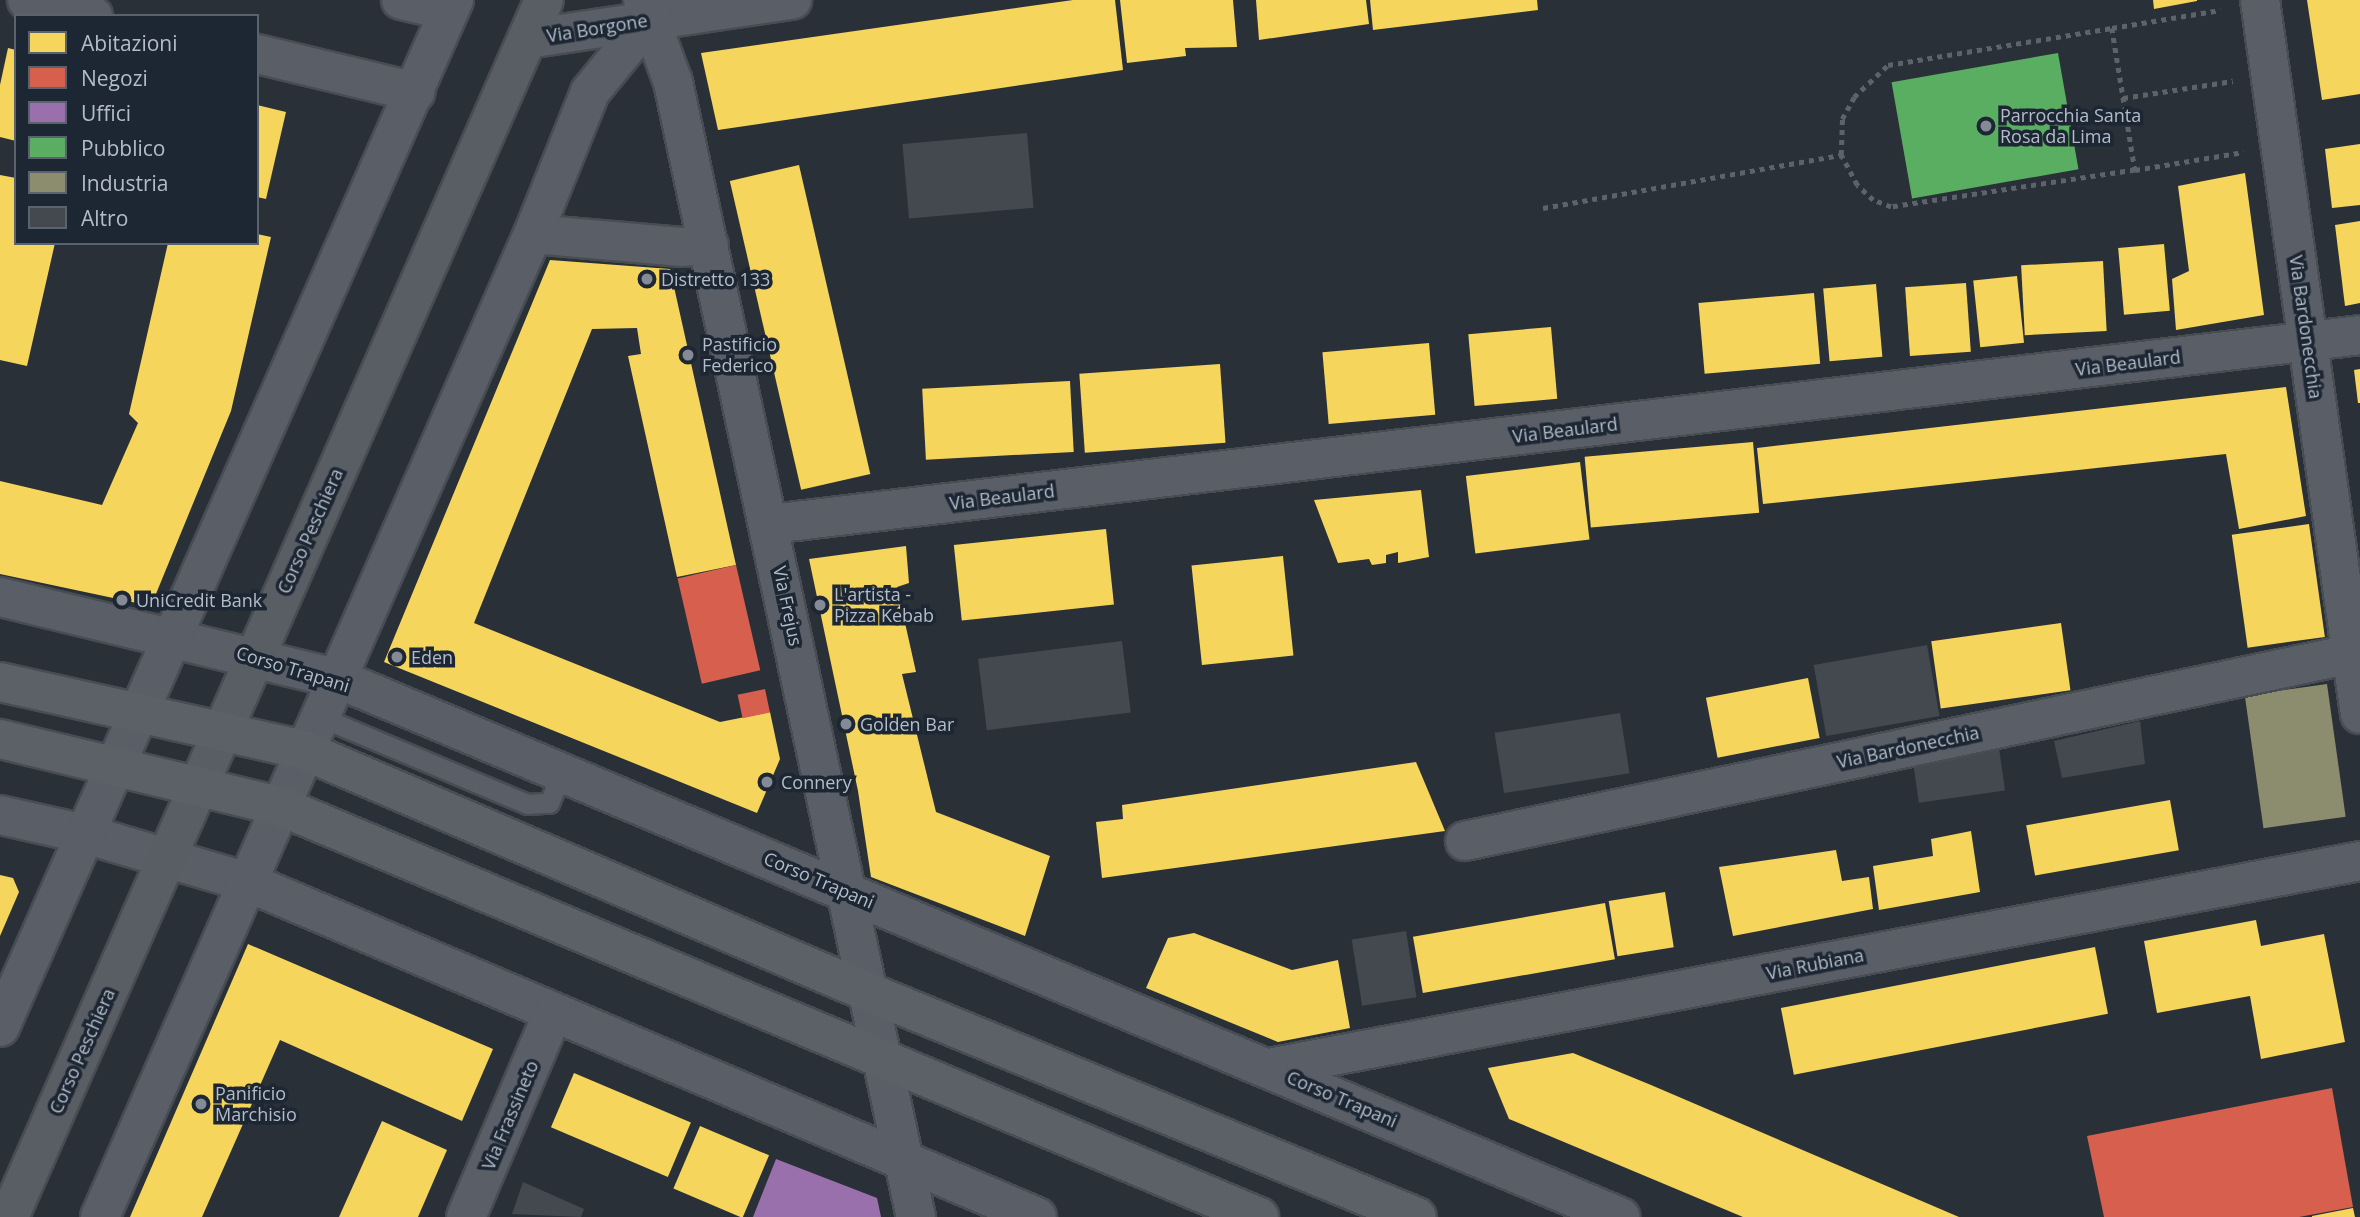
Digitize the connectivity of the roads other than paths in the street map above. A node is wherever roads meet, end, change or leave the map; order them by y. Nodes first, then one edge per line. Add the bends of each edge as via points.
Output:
1 (27, 0) edge
2 (401, 0) edge
3 (544, 0) edge
4 (792, 0) edge
5 (2260, 0) edge
6 (451, 6) edge
7 (648, 7) edge
8 (85, 14) edge
9 (527, 40) junction
10 (259, 54) edge
11 (415, 92) junction
12 (533, 234) junction
13 (709, 245) junction
14 (2360, 335) edge
15 (2308, 342) junction
16 (771, 524) junction
17 (0, 597) edge
18 (176, 636) junction
19 (2351, 654) junction
20 (255, 656) junction
21 (336, 678) junction
22 (0, 682) edge
23 (140, 712) junction
24 (2360, 714) edge
25 (223, 730) junction
26 (311, 733) junction
27 (0, 739) edge
28 (116, 764) junction
29 (562, 773) junction
30 (200, 784) junction
31 (280, 806) junction
32 (0, 815) edge
33 (85, 834) junction
34 (1465, 841) dead end
35 (167, 857) junction
36 (2360, 861) edge
37 (247, 882) junction
38 (849, 892) junction
39 (868, 992) junction
40 (553, 1013) junction
41 (0, 1027) edge
42 (883, 1061) junction
43 (1269, 1068) junction
44 (904, 1161) junction
45 (9, 1217) edge
46 (100, 1217) edge
47 (466, 1217) edge
48 (916, 1217) edge
49 (1037, 1217) edge
50 (1259, 1217) edge
51 (1417, 1217) edge
52 (1620, 1217) edge

1 - 8 street
2 - 6 street
3 - 9 main road, Corso Peschiera
4 - 7 street, Via Borgone
5 - 15 street, Via Bardonecchia
6 - 11 street
7 - 9 street, Via Borgone
7 - 12 street via 590,92
7 - 13 street, Via Frejus via 673,82
9 - 20 main road, Corso Peschiera
10 - 11 street
11 - 18 street
12 - 13 street via 681,247
12 - 21 street
13 - 16 street, Via Frejus
14 - 15 street, Via Beaulard
15 - 16 street, Via Beaulard
15 - 19 street, Via Bardonecchia
16 - 38 street, Via Frejus
17 - 18 street, Corso Trapani
18 - 20 street, Corso Trapani
18 - 23 street
19 - 24 street, Via Bardonecchia
19 - 34 street, Via Bardonecchia
20 - 21 street, Corso Trapani
20 - 25 main road, Corso Peschiera
21 - 26 street
21 - 29 street, Corso Trapani
22 - 23 main road
23 - 25 main road
23 - 28 street
25 - 26 main road
25 - 30 main road, Corso Peschiera
26 - 29 lane via 527,804 549,803
26 - 31 street
26 - 39 main road
27 - 28 main road
28 - 30 main road
28 - 33 street
29 - 38 street, Corso Trapani
30 - 31 main road
30 - 35 main road, Corso Peschiera
31 - 37 street
31 - 42 main road
32 - 33 street
33 - 35 street
33 - 41 street
35 - 37 street
35 - 45 main road, Corso Peschiera
36 - 43 street, Via Rubiana
37 - 40 street
37 - 46 street
38 - 39 street, Via Frejus
38 - 43 street, Corso Trapani
39 - 42 street, Via Frejus
39 - 51 main road
40 - 44 street
40 - 47 street, Via Frassineto
42 - 44 street, Via Frejus
42 - 50 main road
43 - 52 street, Corso Trapani
44 - 48 street, Via Frejus
44 - 49 street

